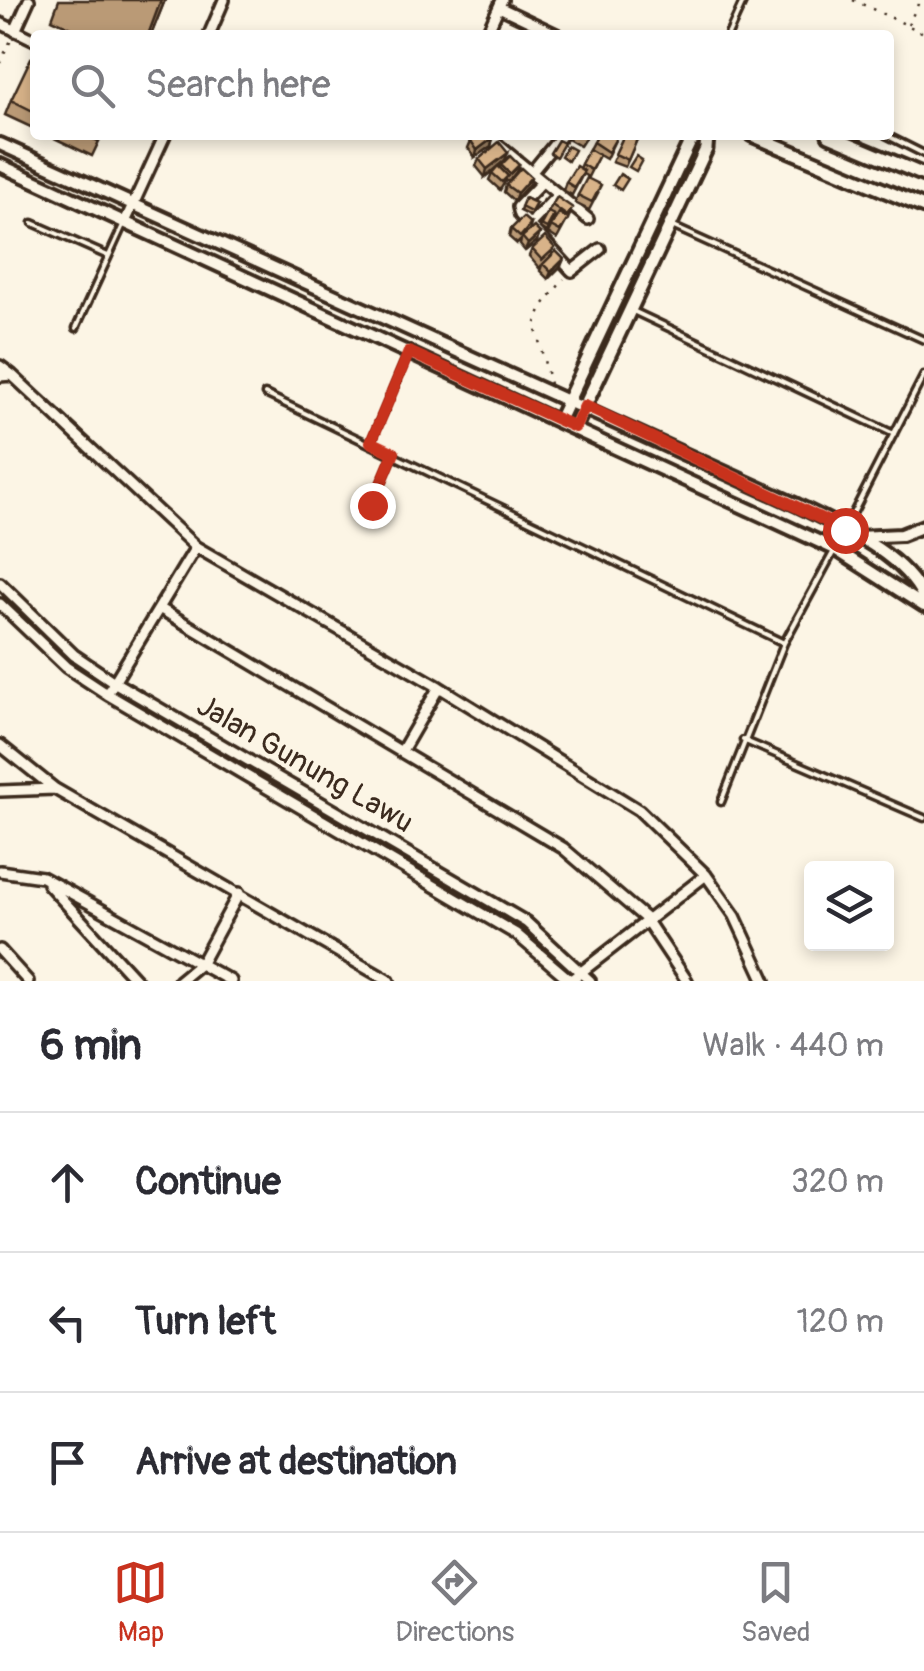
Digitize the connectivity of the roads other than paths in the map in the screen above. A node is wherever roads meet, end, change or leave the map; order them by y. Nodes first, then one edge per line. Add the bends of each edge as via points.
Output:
1 (30, 0) edge
2 (224, 0) edge
3 (744, 0) edge
4 (500, 4) edge
5 (0, 24) edge
6 (211, 30) edge
7 (488, 30) edge
8 (549, 30) edge
9 (730, 30) edge
10 (16, 31) junction
11 (30, 38) edge
12 (894, 139) edge
13 (163, 140) edge
14 (492, 140) edge
15 (558, 140) edge
16 (695, 140) edge
17 (698, 140) edge
18 (764, 140) edge
19 (842, 140) edge
20 (0, 144) edge
21 (924, 154) edge
22 (0, 164) edge
23 (531, 173) junction
24 (924, 175) edge
25 (542, 182) junction
26 (558, 195) junction
27 (134, 204) junction
28 (924, 206) edge
29 (588, 218) dead end
30 (124, 222) junction
31 (33, 223) dead end
32 (530, 224) junction
33 (670, 226) junction
34 (600, 249) dead end
35 (108, 256) junction
36 (630, 310) junction
37 (76, 328) dead end
38 (924, 340) edge
39 (409, 352) junction
40 (0, 366) edge
41 (12, 375) junction
42 (0, 376) edge
43 (924, 376) edge
44 (265, 394) dead end
45 (568, 398) junction
46 (585, 406) junction
47 (559, 420) junction
48 (575, 427) junction
49 (894, 434) junction
50 (371, 442) junction
51 (394, 453) junction
52 (372, 505) dead end
53 (924, 526) edge
54 (845, 530) junction
55 (856, 537) junction
56 (196, 547) junction
57 (834, 550) junction
58 (1, 587) edge
59 (924, 598) edge
60 (0, 604) edge
61 (924, 606) edge
62 (159, 608) junction
63 (784, 643) junction
64 (114, 682) junction
65 (439, 687) junction
66 (106, 694) junction
67 (743, 740) junction
68 (0, 745) edge
69 (403, 749) junction
70 (56, 789) junction
71 (0, 791) edge
72 (721, 802) dead end
73 (924, 818) edge
74 (0, 871) edge
75 (706, 874) junction
76 (42, 877) junction
77 (239, 893) junction
78 (646, 918) junction
79 (0, 950) edge
80 (200, 963) junction
81 (584, 970) junction
82 (387, 980) edge
83 (28, 981) edge
84 (137, 981) edge
85 (179, 981) edge
86 (231, 981) edge
87 (571, 981) edge
88 (590, 981) edge
89 (687, 981) edge
90 (765, 981) edge

1 - 10 street
2 - 6 street
3 - 9 lane
4 - 7 street
4 - 8 street
5 - 10 street
10 - 11 street
12 - 21 lane
13 - 27 street
14 - 23 street
15 - 23 street
16 - 45 main road
17 - 33 main road via 706,150
18 - 28 main road
19 - 24 main road
20 - 27 street
22 - 30 street
23 - 25 street
25 - 26 street
25 - 32 street via 518,207
26 - 29 street
26 - 32 street
27 - 30 street
27 - 45 street
30 - 35 lane
30 - 39 street
31 - 35 lane
32 - 34 street via 572,271
33 - 36 main road
33 - 38 lane
35 - 37 lane
36 - 46 main road
36 - 49 lane
39 - 47 street
39 - 50 lane
40 - 41 street
41 - 42 street
41 - 56 street
43 - 49 lane
44 - 50 lane
45 - 46 street
45 - 47 main road
46 - 48 main road
46 - 54 street
47 - 48 street
48 - 57 street
49 - 54 lane
50 - 51 lane
51 - 52 lane
51 - 63 lane
53 - 55 street via 901,535
54 - 55 street
55 - 59 street via 909,575
56 - 62 street
56 - 65 street
57 - 61 street
57 - 63 lane
58 - 64 street, Jalan Gunung Lawu via 74,655
60 - 66 street, Jalan Gunung Lawu via 66,667
62 - 64 street
62 - 69 street
63 - 67 lane
64 - 66 street
64 - 81 street, Jalan Gunung Lawu via 526,922
65 - 69 street
65 - 75 street via 612,789
66 - 87 street, Jalan Gunung Lawu via 516,934
67 - 72 lane
67 - 73 lane
68 - 70 street
69 - 78 street via 563,848
70 - 71 street
70 - 77 street
74 - 76 street
75 - 78 street
75 - 90 street via 735,916
76 - 80 street
76 - 84 street
77 - 80 street
77 - 82 street
78 - 81 street
78 - 89 street
79 - 83 street
80 - 85 street
80 - 86 street
81 - 87 street
81 - 88 street, Jalan Gunung Lawu

